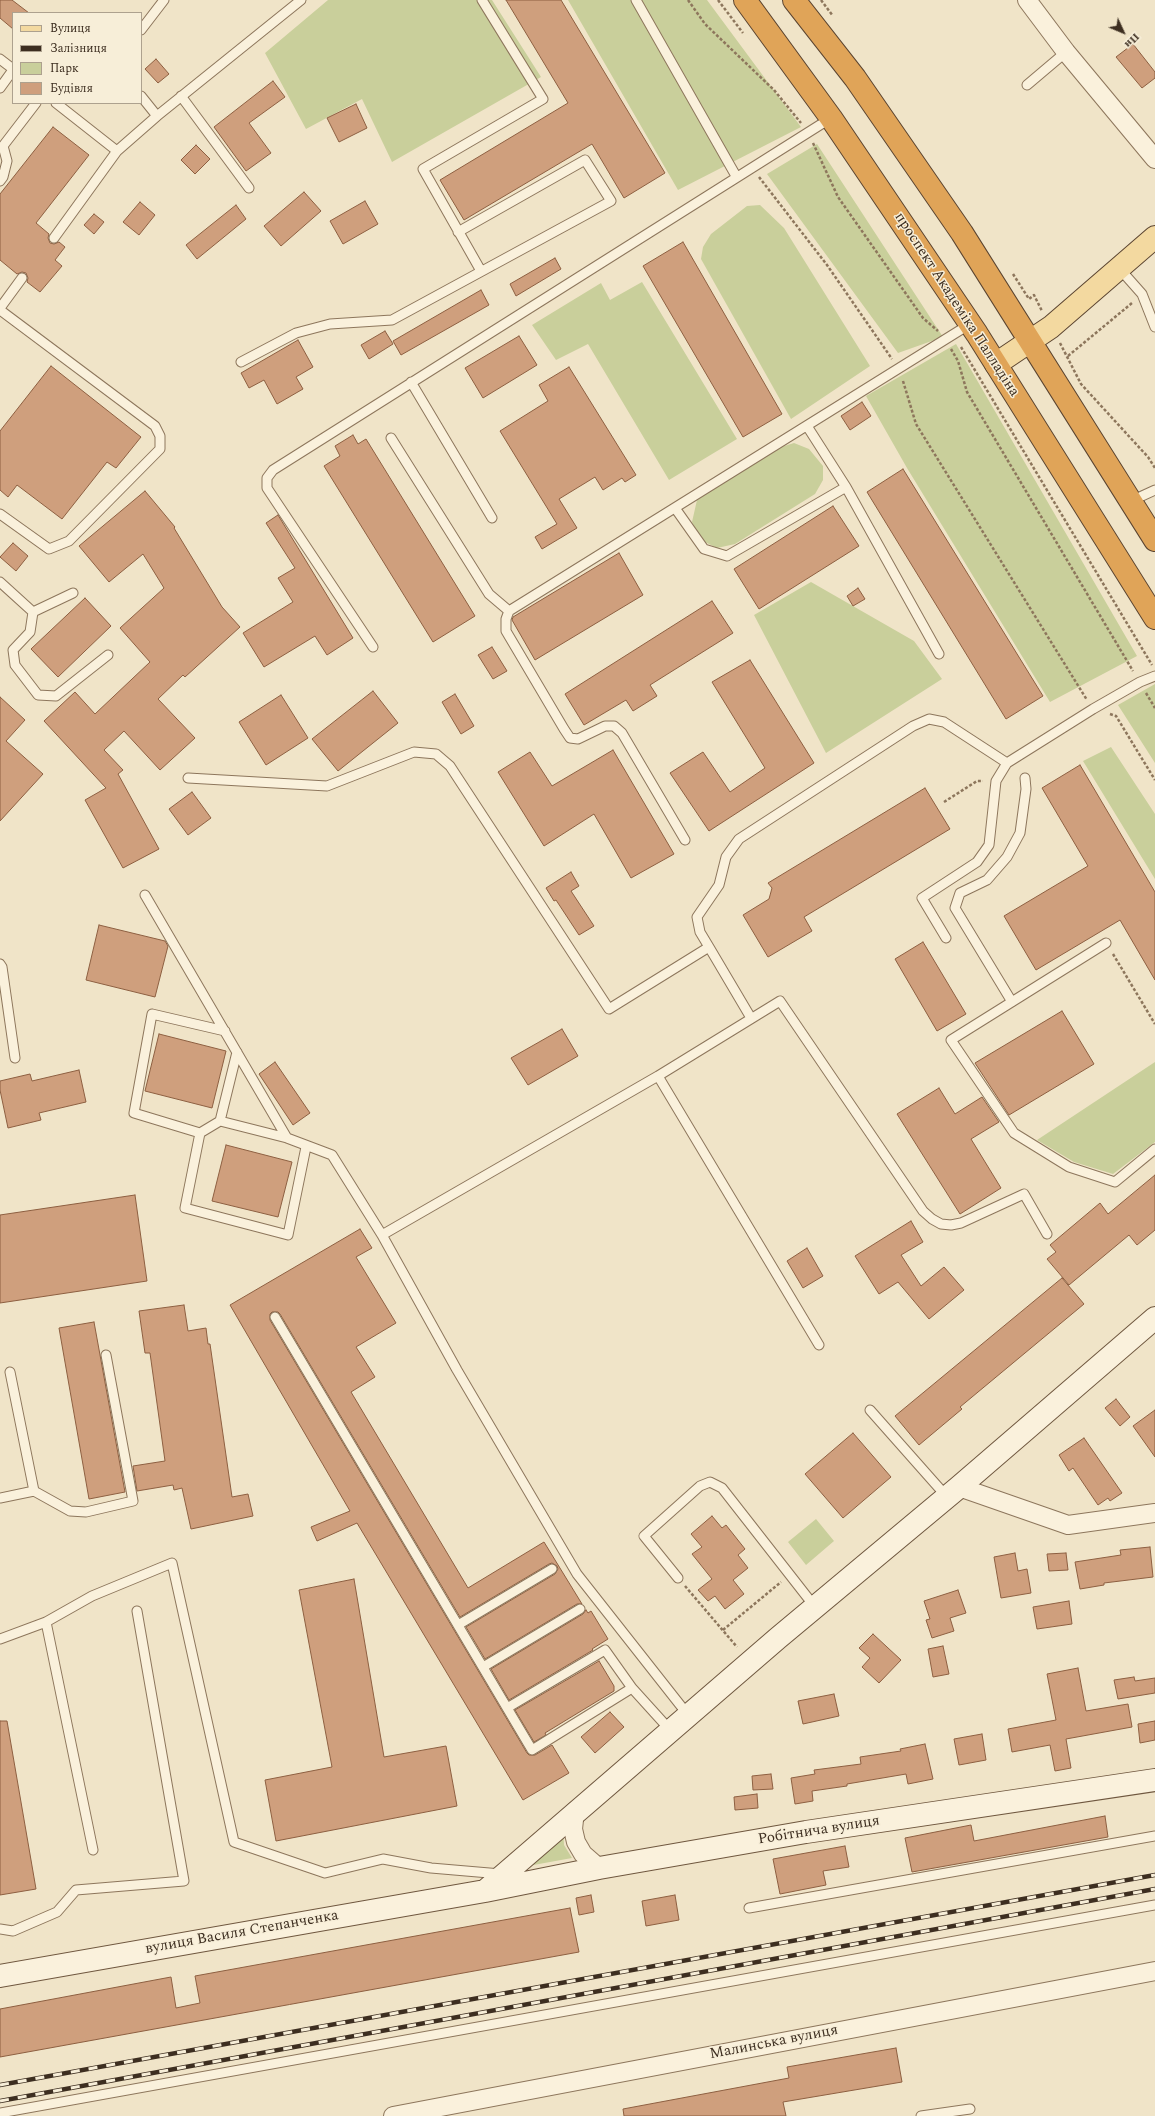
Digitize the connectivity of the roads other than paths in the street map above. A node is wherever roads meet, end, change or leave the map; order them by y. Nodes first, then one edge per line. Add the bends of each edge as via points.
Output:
1 (164, 0) edge
2 (301, 0) edge
3 (482, 0) edge
4 (636, 0) edge
5 (745, 0) edge
6 (794, 0) edge
7 (1027, 0) edge
8 (142, 29) edge
9 (1066, 52) junction
10 (0, 59) edge
11 (12, 69) edge
12 (12, 71) edge
13 (1027, 85) dead end
14 (0, 88) edge
15 (181, 96) junction
16 (142, 97) edge
17 (35, 104) edge
18 (57, 104) edge
19 (157, 116) junction
20 (831, 118) junction
21 (117, 151) junction
22 (1155, 159) edge
23 (736, 176) junction
24 (0, 181) edge
25 (248, 188) dead end
26 (458, 232) junction
27 (1155, 237) edge
28 (54, 238) dead end
29 (1119, 268) junction
30 (481, 271) junction
31 (22, 278) dead end
32 (0, 309) edge
33 (1155, 327) edge
34 (962, 329) junction
35 (1029, 342) junction
36 (241, 362) dead end
37 (996, 364) junction
38 (411, 382) junction
39 (807, 426) junction
40 (390, 438) dead end
41 (846, 487) junction
42 (1155, 490) edge
43 (1130, 502) junction
44 (675, 508) junction
45 (0, 514) edge
46 (492, 518) dead end
47 (1155, 540) edge
48 (0, 582) edge
49 (73, 593) dead end
50 (509, 611) junction
51 (33, 612) junction
52 (1155, 618) edge
53 (373, 646) dead end
54 (939, 654) dead end
55 (108, 655) dead end
56 (1155, 676) edge
57 (1007, 763) junction
58 (188, 778) dead end
59 (1025, 778) dead end
60 (685, 840) dead end
61 (145, 895) dead end
62 (946, 938) dead end
63 (1106, 943) road end
64 (708, 947) junction
65 (0, 964) edge
66 (1012, 1002) junction
67 (751, 1018) junction
68 (224, 1031) junction
69 (237, 1052) junction
70 (15, 1058) dead end
71 (658, 1076) junction
72 (220, 1121) junction
73 (200, 1133) junction
74 (287, 1138) junction
75 (306, 1147) junction
76 (1155, 1149) edge
77 (1048, 1234) dead end
78 (382, 1235) junction
79 (275, 1317) dead end
80 (1155, 1318) edge
81 (819, 1345) dead end
82 (106, 1355) dead end
83 (10, 1372) dead end
84 (870, 1410) dead end
85 (34, 1491) junction
86 (953, 1492) junction
87 (0, 1498) edge
88 (1155, 1513) edge
89 (552, 1569) dead end
90 (678, 1578) road end
91 (814, 1607) junction
92 (580, 1609) dead end
93 (137, 1611) dead end
94 (46, 1622) junction
95 (458, 1625) junction
96 (0, 1639) edge
97 (483, 1667) junction
98 (632, 1688) junction
99 (507, 1708) junction
100 (688, 1715) junction
101 (670, 1730) junction
102 (1155, 1780) edge
103 (575, 1811) junction
104 (1155, 1836) edge
105 (93, 1850) dead end
106 (599, 1868) junction
107 (503, 1875) junction
108 (485, 1891) junction
109 (1155, 1905) edge
110 (749, 1908) dead end
111 (0, 1929) edge
112 (1155, 1971) edge
113 (0, 1976) edge
114 (970, 2109) dead end
115 (0, 2113) edge
116 (393, 2116) edge
117 (921, 2116) edge

1 - 8 lane
2 - 15 lane
3 - 26 lane via 543,99 423,169
4 - 23 lane
5 - 20 highway, проспект Академіка Палладіна
6 - 35 highway via 855,78 929,184
7 - 9 street
9 - 13 lane
9 - 22 street
10 - 11 lane
12 - 14 lane
15 - 19 lane
15 - 25 lane
16 - 19 lane
17 - 24 lane via 3,146 6,160
18 - 21 lane
19 - 21 lane
20 - 23 lane
20 - 34 highway, проспект Академіка Палладіна
21 - 28 lane
23 - 38 lane
26 - 30 lane
26 - 30 lane via 585,160 611,201
27 - 29 main road
29 - 33 lane via 1142,294
29 - 35 main road via 1051,327
30 - 36 lane via 392,320 330,324 296,333
31 - 32 lane
32 - 45 lane via 155,426 160,436 160,449 69,541 49,549
34 - 37 highway, проспект Академіка Палладіна
34 - 39 lane
35 - 37 main road
35 - 43 highway
37 - 52 highway, проспект Академіка Палладіна
38 - 46 lane
38 - 53 lane via 273,470 267,478 266,488
39 - 41 lane
39 - 44 lane
40 - 50 lane via 490,594
41 - 44 lane via 726,556 704,549
41 - 54 lane
42 - 43 lane
43 - 47 highway
44 - 50 lane
48 - 51 lane
49 - 51 lane
50 - 60 lane via 506,631 570,738 578,739 605,726 614,726 622,733
51 - 55 lane via 30,632 13,650 15,665 38,694 56,696
56 - 57 lane via 1093,709
57 - 62 lane via 996,781 989,845 976,862 922,898
57 - 64 lane via 944,722 929,719 913,726 739,839 726,857 719,885 697,917 700,932
58 - 64 lane via 327,786 414,752 436,754 450,766 609,1009
59 - 66 lane via 1020,833 1007,858 987,880 960,893 955,908
61 - 68 lane
63 - 66 lane
64 - 67 lane
65 - 70 lane
66 - 76 lane via 951,1040 1014,1133 1070,1167 1115,1182
67 - 71 lane
67 - 77 lane via 780,1000 923,1211 932,1219 941,1224 961,1223 1024,1194
68 - 69 lane
68 - 73 lane via 152,1014 134,1113
69 - 72 lane
69 - 74 lane
71 - 78 lane
71 - 81 lane
72 - 73 lane
72 - 74 lane
73 - 75 lane via 185,1208 288,1234
74 - 75 lane
75 - 78 lane via 332,1155
78 - 100 lane via 457,1370 577,1574
79 - 95 lane
80 - 86 street
82 - 85 lane via 133,1501 86,1512 70,1511
83 - 85 lane
84 - 86 lane
85 - 87 lane
86 - 88 street via 1068,1525
86 - 91 street
89 - 95 lane
90 - 91 lane via 644,1536 700,1486 710,1482 722,1488
91 - 100 street
92 - 97 lane
93 - 111 lane via 184,1881 76,1890 57,1912 13,1931
94 - 96 lane
94 - 105 lane
94 - 107 lane via 92,1596 172,1563 234,1842 325,1873 383,1859 431,1868
95 - 97 lane
97 - 99 lane
98 - 99 lane via 605,1650
98 - 99 lane via 532,1750
98 - 101 lane
100 - 101 street
101 - 103 street
102 - 106 street, Робітнича вулиця via 806,1832
103 - 106 street via 573,1829 576,1842 583,1854
103 - 107 street
104 - 110 lane
106 - 108 street, Робітнича вулиця
107 - 108 street
108 - 113 street, вулиця Василя Степанченка
109 - 115 lane
112 - 116 street, Малинська вулиця
114 - 117 lane

